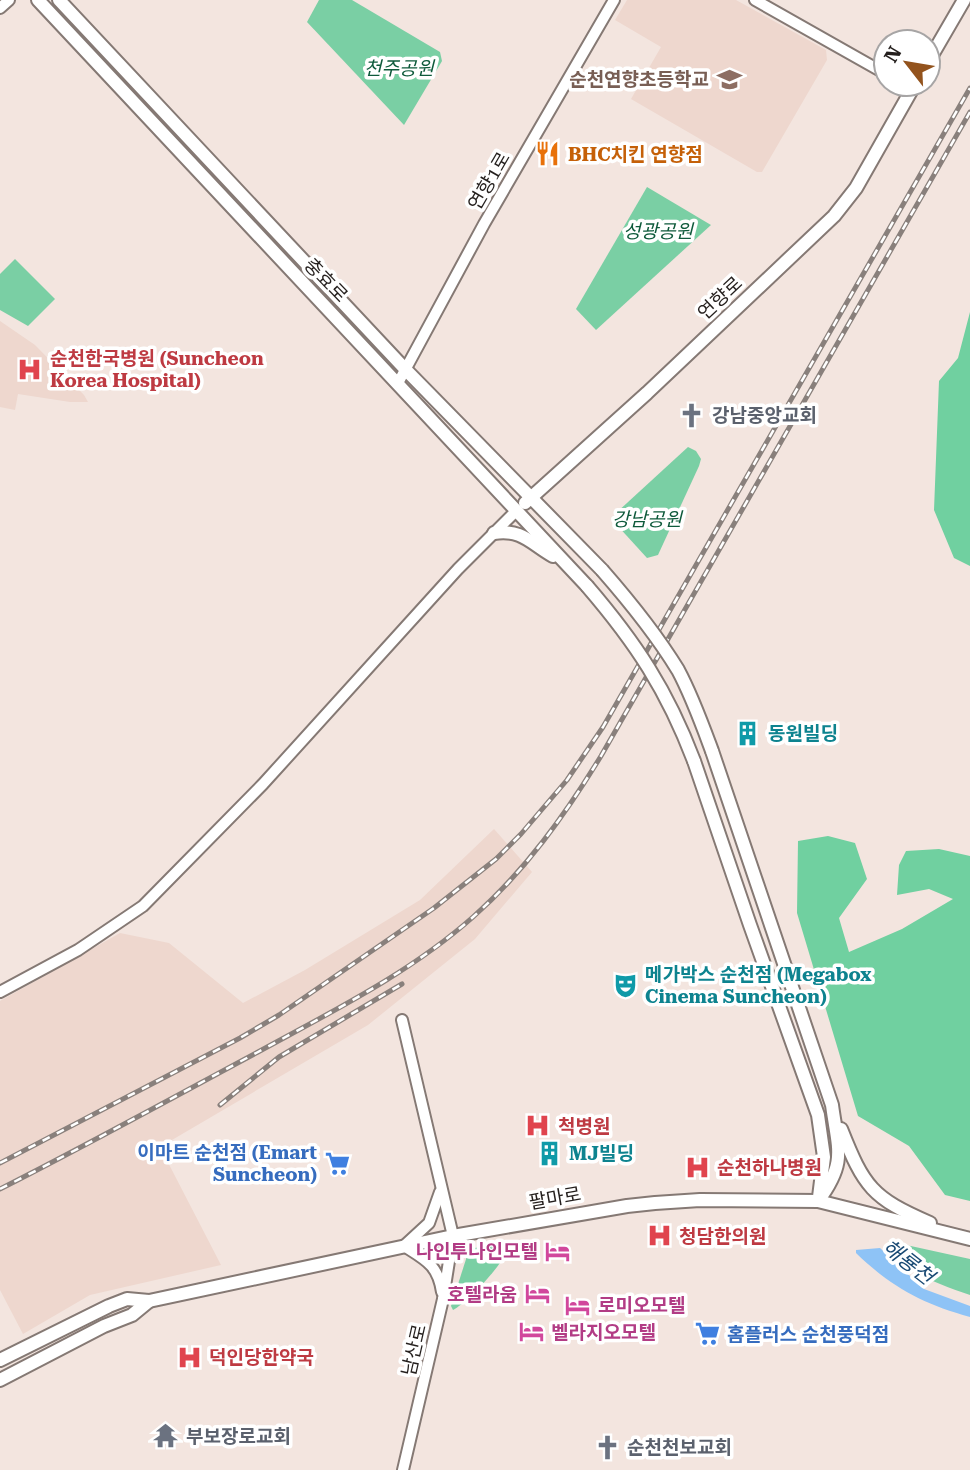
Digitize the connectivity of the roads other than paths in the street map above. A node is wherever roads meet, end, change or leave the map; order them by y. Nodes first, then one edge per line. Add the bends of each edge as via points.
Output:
1 (9, 0) edge
2 (38, 0) edge
3 (59, 0) edge
4 (614, 0) edge
5 (755, 0) edge
6 (964, 0) edge
7 (0, 8) edge
8 (942, 38) edge
9 (872, 66) edge
10 (904, 98) edge
11 (405, 369) junction
12 (398, 383) junction
13 (531, 499) junction
14 (517, 510) junction
15 (494, 533) junction
16 (563, 560) junction
17 (0, 992) edge
18 (402, 1020) dead end
19 (832, 1105) junction
20 (441, 1188) junction
21 (818, 1201) junction
22 (453, 1236) junction
23 (965, 1237) edge
24 (404, 1246) junction
25 (443, 1299) junction
26 (149, 1301) junction
27 (0, 1360) edge
28 (0, 1380) edge
29 (402, 1470) edge

1 - 7 street
2 - 12 main road, 충효로
3 - 11 main road, 충효로
4 - 11 street, 연향1로
5 - 9 street
6 - 8 main road
10 - 13 main road, 연향로 via 856,188 834,216
11 - 12 street, 연향1로
11 - 13 main road, 충효로
12 - 14 main road, 충효로
13 - 14 main road, 연향로
13 - 19 main road, 충효로, bridge via 632,604 679,673 712,751
14 - 15 street
14 - 16 main road, 충효로
15 - 16 main road via 519,534
15 - 17 street via 263,784 143,906 78,950
16 - 21 main road, 충효로, bridge via 635,645 678,718 818,1115 824,1157
18 - 20 street
19 - 21 main road via 840,1153 837,1170
19 - 23 main road via 858,1169 875,1192 892,1205
20 - 22 street
20 - 24 street via 429,1223
21 - 22 main road, 팔마로 via 700,1200 627,1206
21 - 23 main road, 팔마로
22 - 24 main road, 팔마로
22 - 25 street, 남산로
24 - 25 street via 432,1266
24 - 26 main road, 팔마로
25 - 29 street, 남산로
26 - 27 main road, 팔마로 via 127,1299 108,1306
26 - 28 main road, 팔마로 via 132,1315

